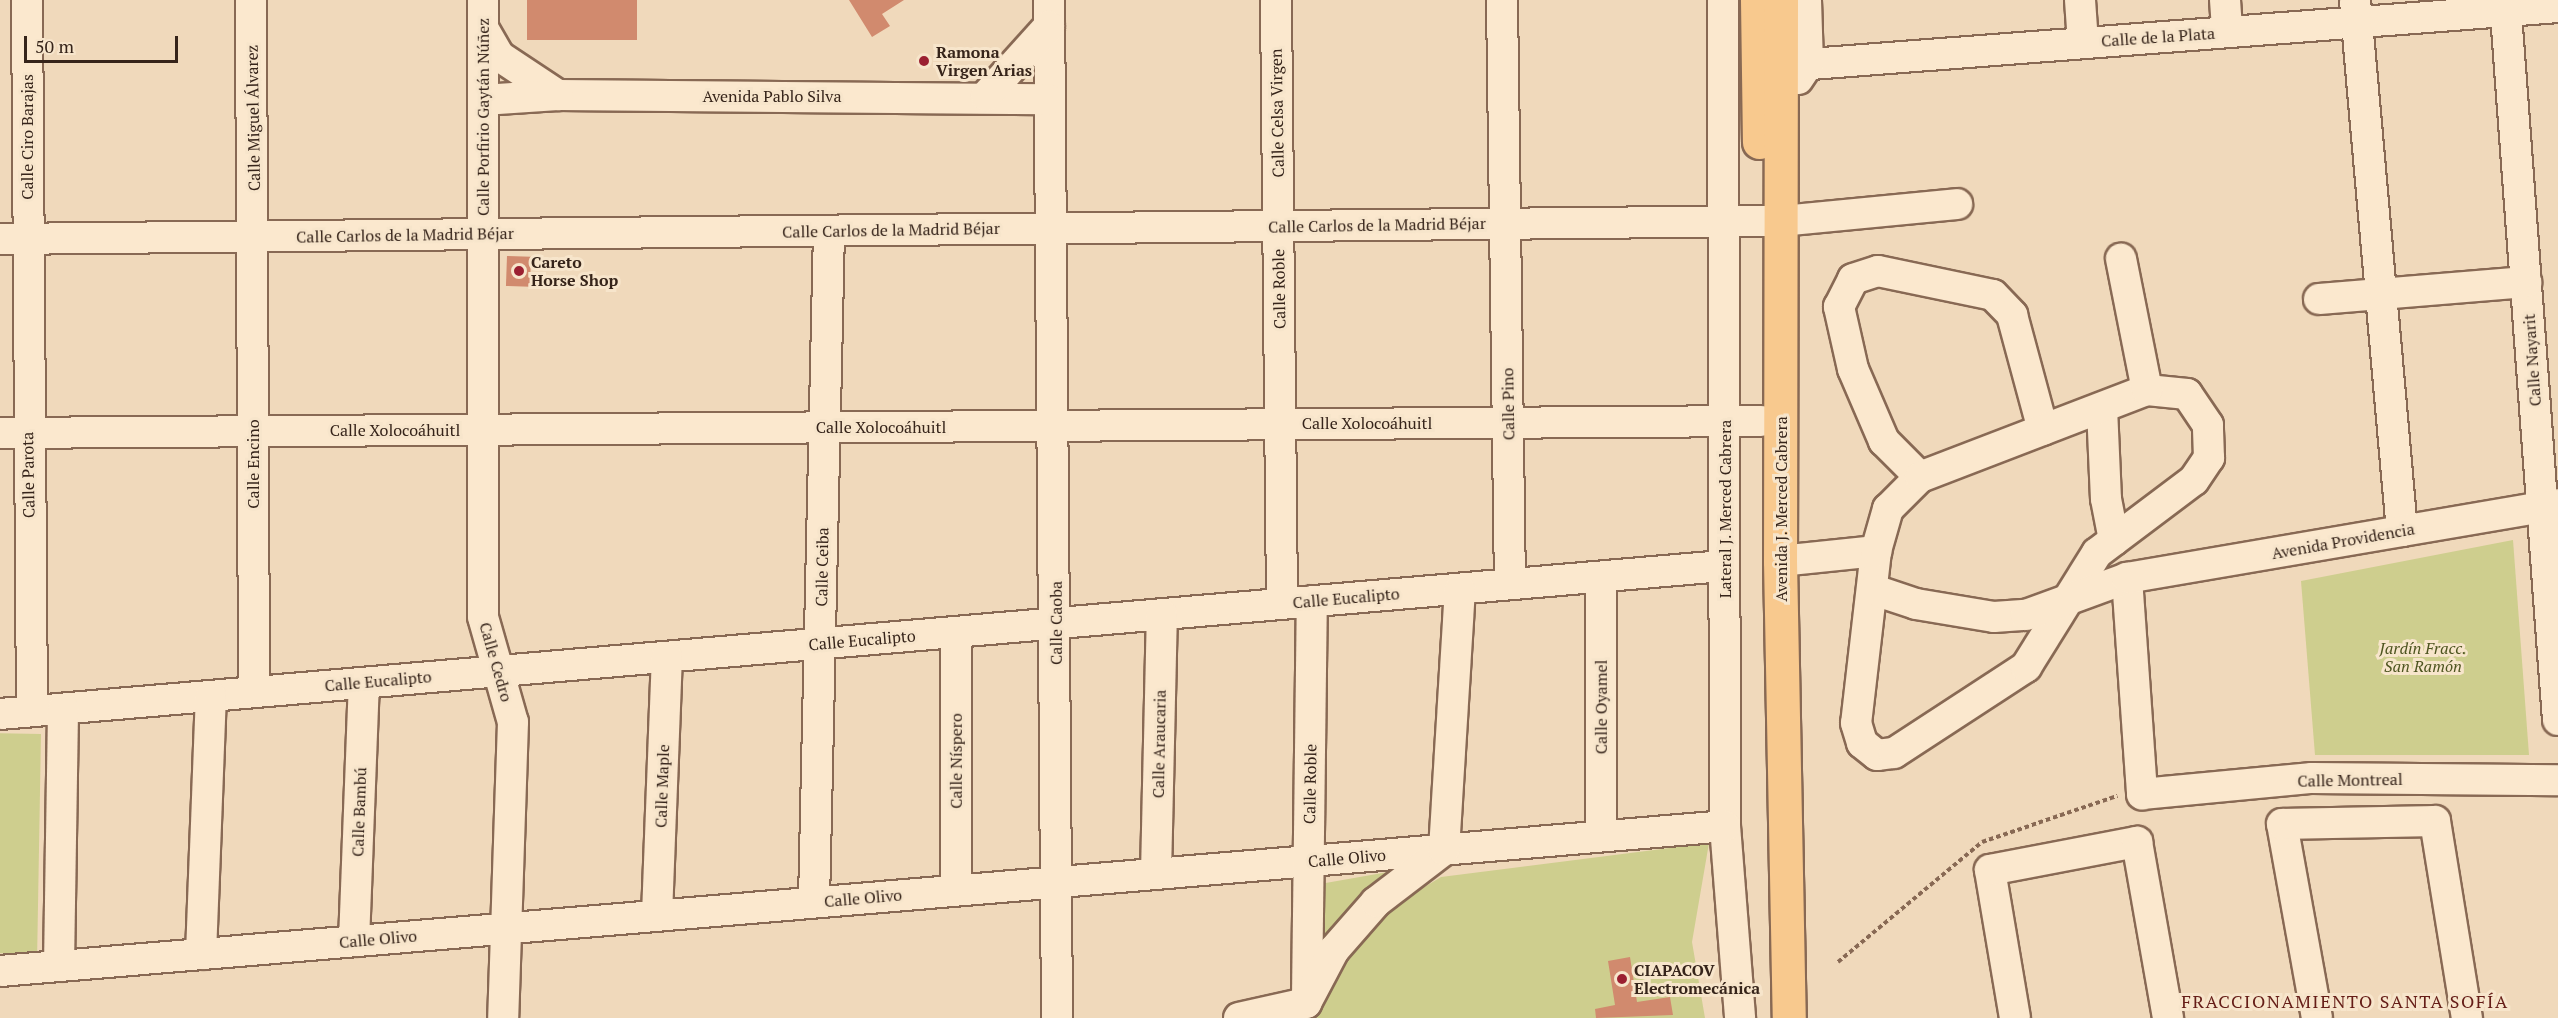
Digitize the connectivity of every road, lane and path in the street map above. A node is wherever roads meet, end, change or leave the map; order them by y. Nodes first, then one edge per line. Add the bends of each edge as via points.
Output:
1 (27, 0) edge
2 (251, 0) edge
3 (1276, 0) edge
4 (1503, 0) edge
5 (1723, 0) edge
6 (1757, 0) edge
7 (1781, 0) edge
8 (1806, 0) edge
9 (2080, 0) edge
10 (2225, 0) edge
11 (2506, 5) edge
12 (2558, 7) edge
13 (2356, 11) edge
14 (1049, 13) edge
15 (483, 14) edge
16 (2227, 32) junction
17 (2083, 43) junction
18 (1782, 66) junction
19 (558, 95) junction
20 (986, 96) junction
21 (1049, 99) junction
22 (483, 100) junction
23 (1957, 204) dead end
24 (1771, 221) junction
25 (1725, 222) junction
26 (1505, 224) junction
27 (1278, 226) junction
28 (1049, 229) junction
29 (829, 231) junction
30 (483, 234) junction
31 (254, 236) junction
32 (13, 239) edge
33 (2121, 259) dead end
34 (2526, 282) junction
35 (2381, 294) junction
36 (2319, 299) dead end
37 (2147, 390) junction
38 (2102, 408) junction
39 (1725, 421) junction
40 (1761, 421) junction
41 (1508, 422) junction
42 (1280, 424) junction
43 (1052, 425) junction
44 (824, 427) junction
45 (483, 429) junction
46 (2043, 430) junction
47 (253, 431) junction
48 (14, 433) edge
49 (1920, 477) junction
50 (2550, 505) edge
51 (2403, 531) junction
52 (2114, 540) junction
53 (1876, 550) junction
54 (1780, 561) junction
55 (1724, 566) junction
56 (1601, 577) junction
57 (2127, 578) junction
58 (1510, 584) junction
59 (1460, 589) junction
60 (1874, 590) junction
61 (1312, 601) junction
62 (1282, 604) junction
63 (2067, 604) junction
64 (1162, 614) junction
65 (1057, 623) junction
66 (956, 632) junction
67 (820, 644) junction
68 (667, 657) junction
69 (499, 671) junction
70 (364, 683) junction
71 (254, 692) junction
72 (211, 696) junction
73 (63, 709) junction
74 (32, 711) junction
75 (0, 714) edge
76 (2558, 720) edge
77 (2558, 780) edge
78 (1725, 826) junction
79 (1601, 837) junction
80 (1444, 850) junction
81 (1309, 861) junction
82 (1156, 874) junction
83 (1054, 882) junction
84 (956, 890) junction
85 (814, 902) junction
86 (657, 915) junction
87 (504, 928) junction
88 (354, 941) junction
89 (201, 954) junction
90 (59, 966) junction
91 (0, 970) edge
92 (1306, 1003) junction
93 (503, 1018) edge
94 (1057, 1018) edge
95 (1239, 1018) edge
96 (1740, 1018) edge
97 (1767, 1018) edge
98 (1789, 1018) edge
99 (2015, 1018) edge
100 (2168, 1018) edge
101 (2318, 1018) edge
102 (2468, 1018) edge

1 - 32 street, Calle Ciro Barajas
2 - 31 street, Calle Miguel Álvarez
3 - 27 street, Calle Celsa Virgen
4 - 26 street, Calle Pino
5 - 25 street, Lateral J. Merced Cabrera
6 - 18 main road, Avenida J. Merced Cabrera
7 - 18 main road, Avenida J. Merced Cabrera
8 - 18 street
9 - 17 street
10 - 16 street
11 - 12 street, Calle de la Plata
11 - 13 street, Calle de la Plata
11 - 34 street, Calle Nayarit
13 - 16 street, Calle de la Plata
13 - 35 street
14 - 20 street
14 - 21 street, Calle Caoba
15 - 19 street via 499,56
15 - 22 street, Calle Porfirio Gaytán Núñez
16 - 17 street, Calle de la Plata
17 - 18 street, Calle de la Plata
18 - 24 main road, Avenida J. Merced Cabrera
18 - 24 main road, Avenida J. Merced Cabrera
19 - 20 street, Avenida Pablo Silva
19 - 22 street, Avenida Pablo Silva
20 - 21 street, Avenida Pablo Silva
21 - 28 street, Calle Caoba
22 - 30 street, Calle Porfirio Gaytán Núñez
23 - 24 street, Calle Carlos de la Madrid Béjar
24 - 25 street, Calle Carlos de la Madrid Béjar
24 - 40 main road, Avenida J. Merced Cabrera
24 - 54 main road, Avenida J. Merced Cabrera
25 - 26 street, Calle Carlos de la Madrid Béjar
25 - 39 street, Lateral J. Merced Cabrera
26 - 27 street, Calle Carlos de la Madrid Béjar
26 - 41 street, Calle Pino
27 - 28 street, Calle Carlos de la Madrid Béjar
27 - 42 street, Calle Roble
28 - 29 street, Calle Carlos de la Madrid Béjar
28 - 43 street, Calle Caoba
29 - 30 street, Calle Carlos de la Madrid Béjar
29 - 44 street, Calle Ceiba
30 - 31 street, Calle Carlos de la Madrid Béjar
30 - 45 street, Calle Cedro
31 - 32 street, Calle Carlos de la Madrid Béjar
31 - 47 street, Calle Encino
32 - 48 street, Calle Parota
33 - 37 street
34 - 35 street
34 - 50 street, Calle Nayarit
35 - 36 street
35 - 51 street
37 - 38 street
37 - 52 street via 2187,394 2208,425 2209,458 2194,480
38 - 46 street
38 - 52 street via 2106,499
39 - 40 street, Calle Xolocoáhuitl
39 - 41 street, Calle Xolocoáhuitl
39 - 55 street, Lateral J. Merced Cabrera
40 - 97 main road, Avenida J. Merced Cabrera
41 - 42 street, Calle Xolocoáhuitl
41 - 58 street, Calle Pino
42 - 43 street, Calle Xolocoáhuitl
42 - 62 street, Calle Roble
43 - 44 street, Calle Xolocoáhuitl
43 - 65 street, Calle Caoba
44 - 45 street, Calle Xolocoáhuitl
44 - 67 street, Calle Ceiba
45 - 47 street, Calle Xolocoáhuitl
45 - 69 street, Calle Cedro via 483,617
46 - 49 street
46 - 49 street via 2012,315 1994,295 1878,271 1853,279 1839,307 1853,369 1884,441
47 - 48 street, Calle Xolocoáhuitl
47 - 71 street, Calle Encino
48 - 74 street, Calle Parota
49 - 53 street via 1888,508
50 - 51 street, Avenida Providencia
50 - 76 street, Calle Nayarit
51 - 57 street, Avenida Providencia
52 - 63 street via 2097,553
53 - 54 street
53 - 60 street
54 - 98 main road, Avenida J. Merced Cabrera
55 - 56 street, Calle Eucalipto
55 - 78 street, Lateral J. Merced Cabrera
56 - 58 street, Calle Eucalipto
56 - 79 street, Calle Oyamel
57 - 63 street, Avenida Providencia
57 - 77 street, Calle Montreal via 2142,794 2312,778
58 - 59 street, Calle Eucalipto
59 - 61 street, Calle Eucalipto
59 - 80 street
60 - 63 street, Avenida Providencia via 1916,604 1994,617 2026,615
60 - 63 street via 1857,723 1862,743 1877,755 1894,753 2026,667
61 - 62 street, Calle Eucalipto
61 - 81 street, Calle Roble
62 - 64 street, Calle Eucalipto
64 - 65 street, Calle Eucalipto
64 - 82 street, Calle Araucaria
65 - 66 street, Calle Eucalipto
65 - 83 street, Calle Caoba
66 - 67 street, Calle Eucalipto
66 - 84 street, Calle Níspero
67 - 68 street, Calle Eucalipto
67 - 85 street, Calle Ceiba
68 - 69 street, Calle Eucalipto
68 - 86 street, Calle Maple
69 - 70 street, Calle Eucalipto
69 - 87 street, Calle Cedro via 513,722
70 - 71 street, Calle Eucalipto
70 - 88 street, Calle Bambú
71 - 72 street, Calle Eucalipto
72 - 73 street, Calle Eucalipto
72 - 89 street
73 - 74 street, Calle Eucalipto
73 - 90 street
74 - 75 street, Calle Eucalipto
78 - 79 street, Calle Olivo
78 - 96 street, Lateral J. Merced Cabrera
79 - 80 street, Calle Olivo
80 - 81 street, Calle Olivo
80 - 92 street via 1376,902 1334,950
81 - 82 street, Calle Olivo
81 - 92 street, Calle Roble
82 - 83 street, Calle Olivo
83 - 84 street, Calle Olivo
83 - 94 street, Calle Caoba
84 - 85 street, Calle Olivo
85 - 86 street, Calle Olivo
86 - 87 street, Calle Olivo
87 - 88 street, Calle Olivo
87 - 93 street, Calle Cedro
88 - 89 street, Calle Olivo
89 - 90 street, Calle Olivo
90 - 91 street, Calle Olivo
92 - 95 street
99 - 100 street via 1990,870 2137,842
101 - 102 street via 2282,824 2435,821

